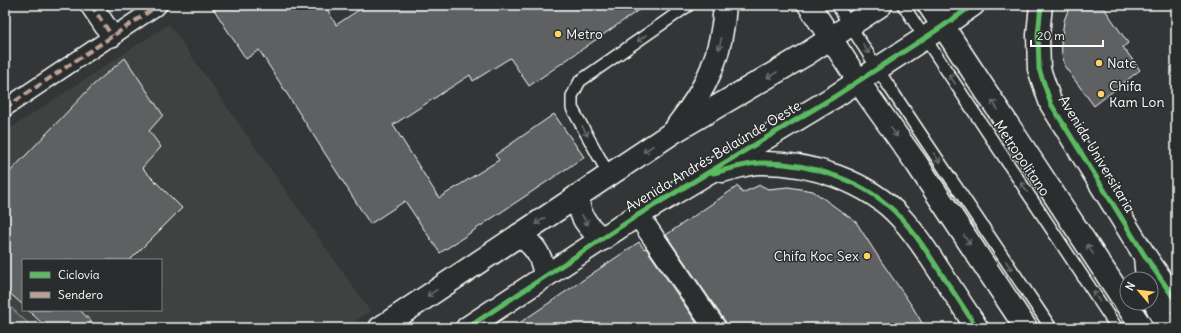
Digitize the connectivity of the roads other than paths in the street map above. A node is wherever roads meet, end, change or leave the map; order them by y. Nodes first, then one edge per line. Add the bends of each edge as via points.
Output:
1 (90, 5) edge
2 (159, 5) edge
3 (689, 5) edge
4 (725, 5) edge
5 (809, 5) edge
6 (837, 5) edge
7 (881, 5) edge
8 (903, 5) edge
9 (929, 5) edge
10 (973, 5) edge
11 (1041, 5) edge
12 (850, 25) junction
13 (943, 26) junction
14 (112, 36) junction
15 (924, 37) junction
16 (830, 38) junction
17 (878, 68) junction
18 (858, 81) junction
19 (5, 108) edge
20 (672, 133) junction
21 (609, 175) junction
22 (703, 175) junction
23 (577, 196) junction
24 (638, 215) junction
25 (519, 235) junction
26 (603, 239) junction
27 (1145, 256) junction
28 (1146, 271) edge
29 (545, 276) junction
30 (1176, 301) edge
31 (1159, 311) edge
32 (478, 325) edge
33 (380, 328) edge
34 (715, 328) edge
35 (977, 328) edge
36 (1026, 328) edge
37 (1050, 328) edge
38 (1117, 328) edge
39 (1142, 328) edge
40 (1167, 328) edge

1 - 14 street
2 - 14 street
3 -> 21 lane via 580,81 572,96 572,108
4 -> 20 street via 719,48 706,84
5 - 16 street
6 - 12 lane
7 - 12 street
8 - 15 lane, Metropolitano
9 - 13 street
10 - 13 street, Avenida Andrés Belaúnde Oeste
11 - 27 street, Avenida Universitaria via 1038,35 1039,69 1051,104
12 - 16 street
12 -> 17 lane
13 - 15 street, Avenida Andrés Belaúnde Oeste
39 -> 13 street
14 - 19 street
15 - 17 street, Avenida Andrés Belaúnde Oeste
38 -> 15 lane, Metropolitano
16 - 18 street
16 -> 20 street
17 - 18 street, Avenida Andrés Belaúnde Oeste
17 -> 37 lane
18 - 22 street, Avenida Andrés Belaúnde Oeste
18 -> 36 street via 917,164
20 -> 21 street
21 - 23 street
22 - 24 street, Avenida Andrés Belaúnde Oeste
22 - 35 street via 759,163 786,164 829,173 856,185 879,198 918,238
23 -> 25 street
23 -> 26 street via 584,221
24 - 26 street, Avenida Andrés Belaúnde Oeste
24 - 34 street
25 - 29 street via 529,241 538,252
25 -> 33 street
26 - 29 street, Avenida Andrés Belaúnde Oeste
27 - 28 street
27 - 30 street, Avenida Universitaria
29 - 32 street, Avenida Andrés Belaúnde Oeste
31 - 40 street

